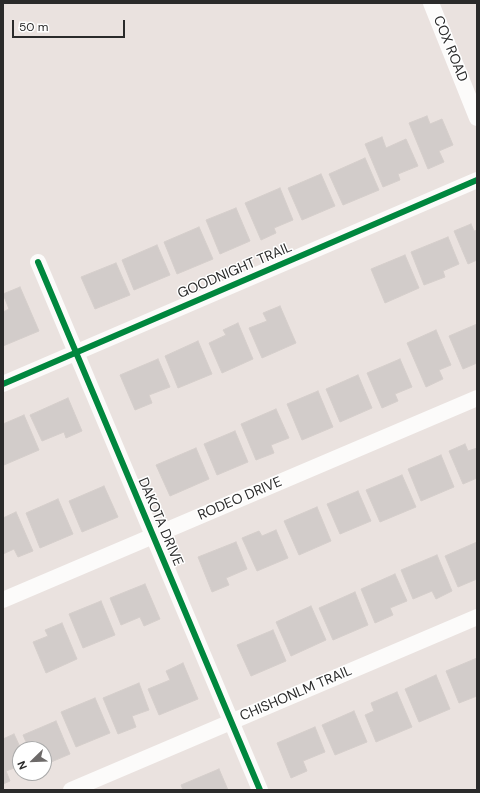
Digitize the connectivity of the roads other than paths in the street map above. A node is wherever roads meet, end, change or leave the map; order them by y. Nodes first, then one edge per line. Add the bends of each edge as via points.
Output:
1 (431, 3) edge
2 (477, 118) edge
3 (477, 180) edge
4 (38, 262) dead end
5 (76, 352) junction
6 (3, 384) edge
7 (477, 398) edge
8 (153, 536) junction
9 (3, 600) edge
10 (477, 617) edge
11 (232, 722) junction
12 (72, 790) edge
13 (260, 790) edge

1 - 2 street, COX ROAD
3 - 5 street, GOODNIGHT TRAIL
4 - 5 street, DAKOTA DRIVE
5 - 6 street, GOODNIGHT TRAIL
5 - 8 street, DAKOTA DRIVE
7 - 8 street, RODEO DRIVE
8 - 9 street, RODEO DRIVE
8 - 11 street, DAKOTA DRIVE
10 - 11 street, CHISHONLM TRAIL
11 - 12 street, CHISHONLM TRAIL
11 - 13 street, DAKOTA DRIVE

